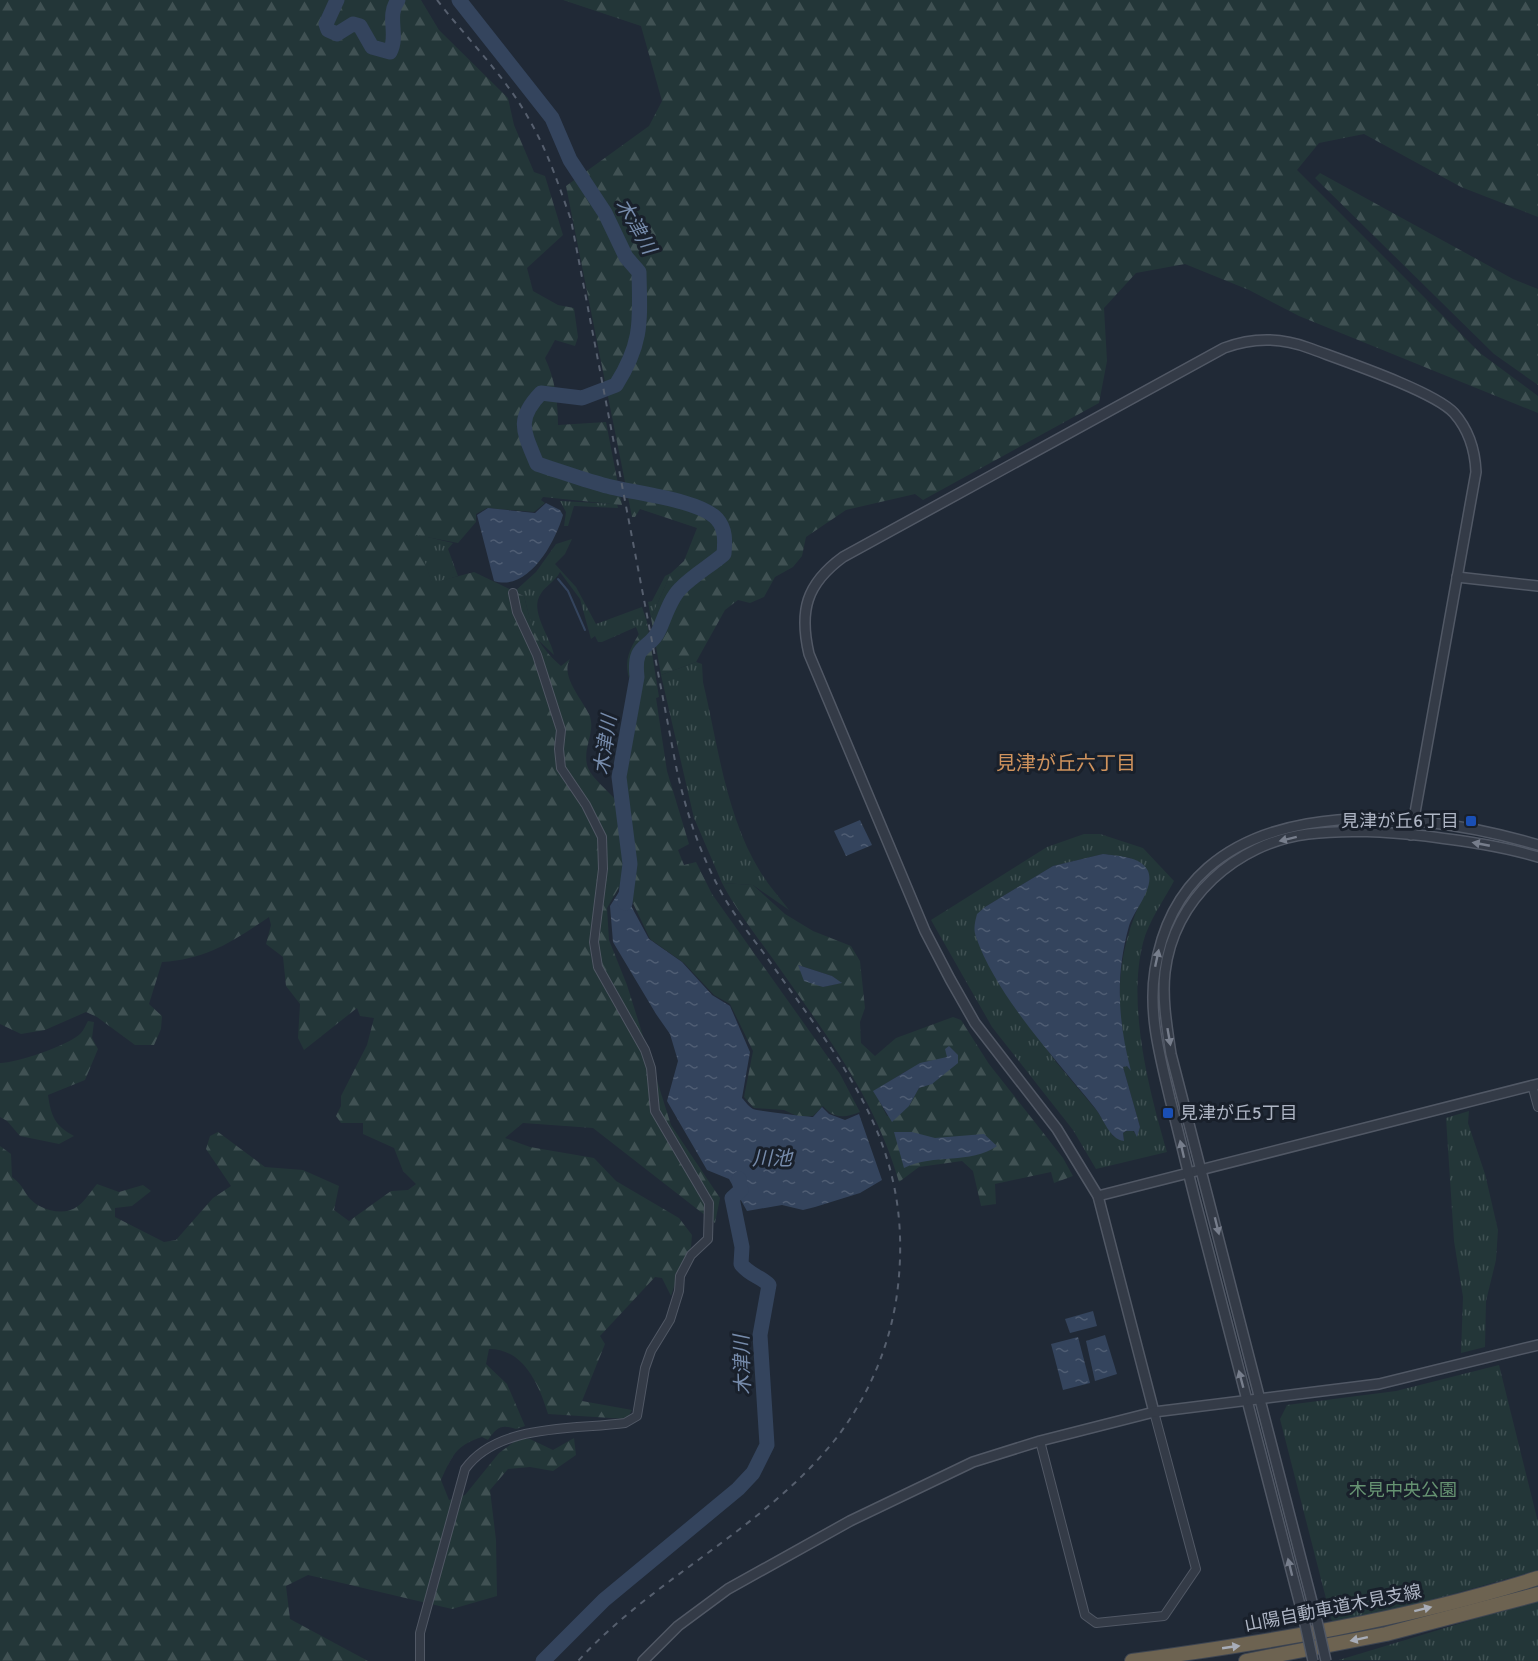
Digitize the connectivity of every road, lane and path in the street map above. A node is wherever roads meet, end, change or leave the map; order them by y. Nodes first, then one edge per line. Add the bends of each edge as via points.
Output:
1 (1457, 578) junction
2 (1538, 586) edge
3 (513, 593) dead end
4 (1413, 821) junction
5 (1411, 835) junction
6 (1538, 845) edge
7 (1538, 857) edge
8 (1535, 1085) edge
9 (1538, 1107) edge
10 (1202, 1168) junction
11 (1188, 1172) junction
12 (1098, 1196) junction
13 (1538, 1345) edge
14 (1261, 1398) junction
15 (1247, 1400) junction
16 (1154, 1412) junction
17 (1040, 1440) junction
18 (1538, 1578) edge
19 (1538, 1594) edge
20 (420, 1661) edge
21 (643, 1661) edge
22 (1132, 1661) edge
23 (1246, 1661) edge
24 (1313, 1661) edge
25 (1326, 1661) edge

1 - 2 street
1 - 4 street
1 - 12 street via 1476,472 1470,437 1453,412 1428,396 1309,348 1288,340 1270,339 1224,348 843,557 821,575 811,592 804,609 803,629 809,654 925,931 975,1023 1057,1129
3 - 20 street via 561,730 561,768 602,837 603,869 594,942 598,967 645,1050 656,1111 711,1212 708,1239 691,1255 680,1276 670,1320 651,1351 637,1416 625,1423 529,1433 473,1458 465,1469 420,1633
4 - 5 street
4 - 6 street
11 -> 4 street via 1154,1028 1155,970 1171,914 1204,871 1246,840 1306,822
7 -> 5 street via 1467,841
5 -> 10 street via 1338,832 1274,842 1254,850 1210,880 1182,918 1166,971 1165,1007 1172,1054
8 - 9 street
8 - 10 street
10 - 11 street
10 -> 14 street
11 - 12 street
15 -> 11 street
12 - 16 street
13 - 14 street via 1379,1384
14 - 15 street
14 - 25 street, bridge
15 - 16 street
24 -> 15 street, bridge
16 - 17 street
16 - 17 street via 1196,1569 1164,1616 1096,1623 1085,1615
17 - 21 street via 973,1462 850,1521 712,1600 678,1626
22 -> 18 highway, 山陽自動車道木見支線 via 1271,1641 1383,1619
19 -> 23 highway, 山陽自動車道木見支線 via 1386,1634

